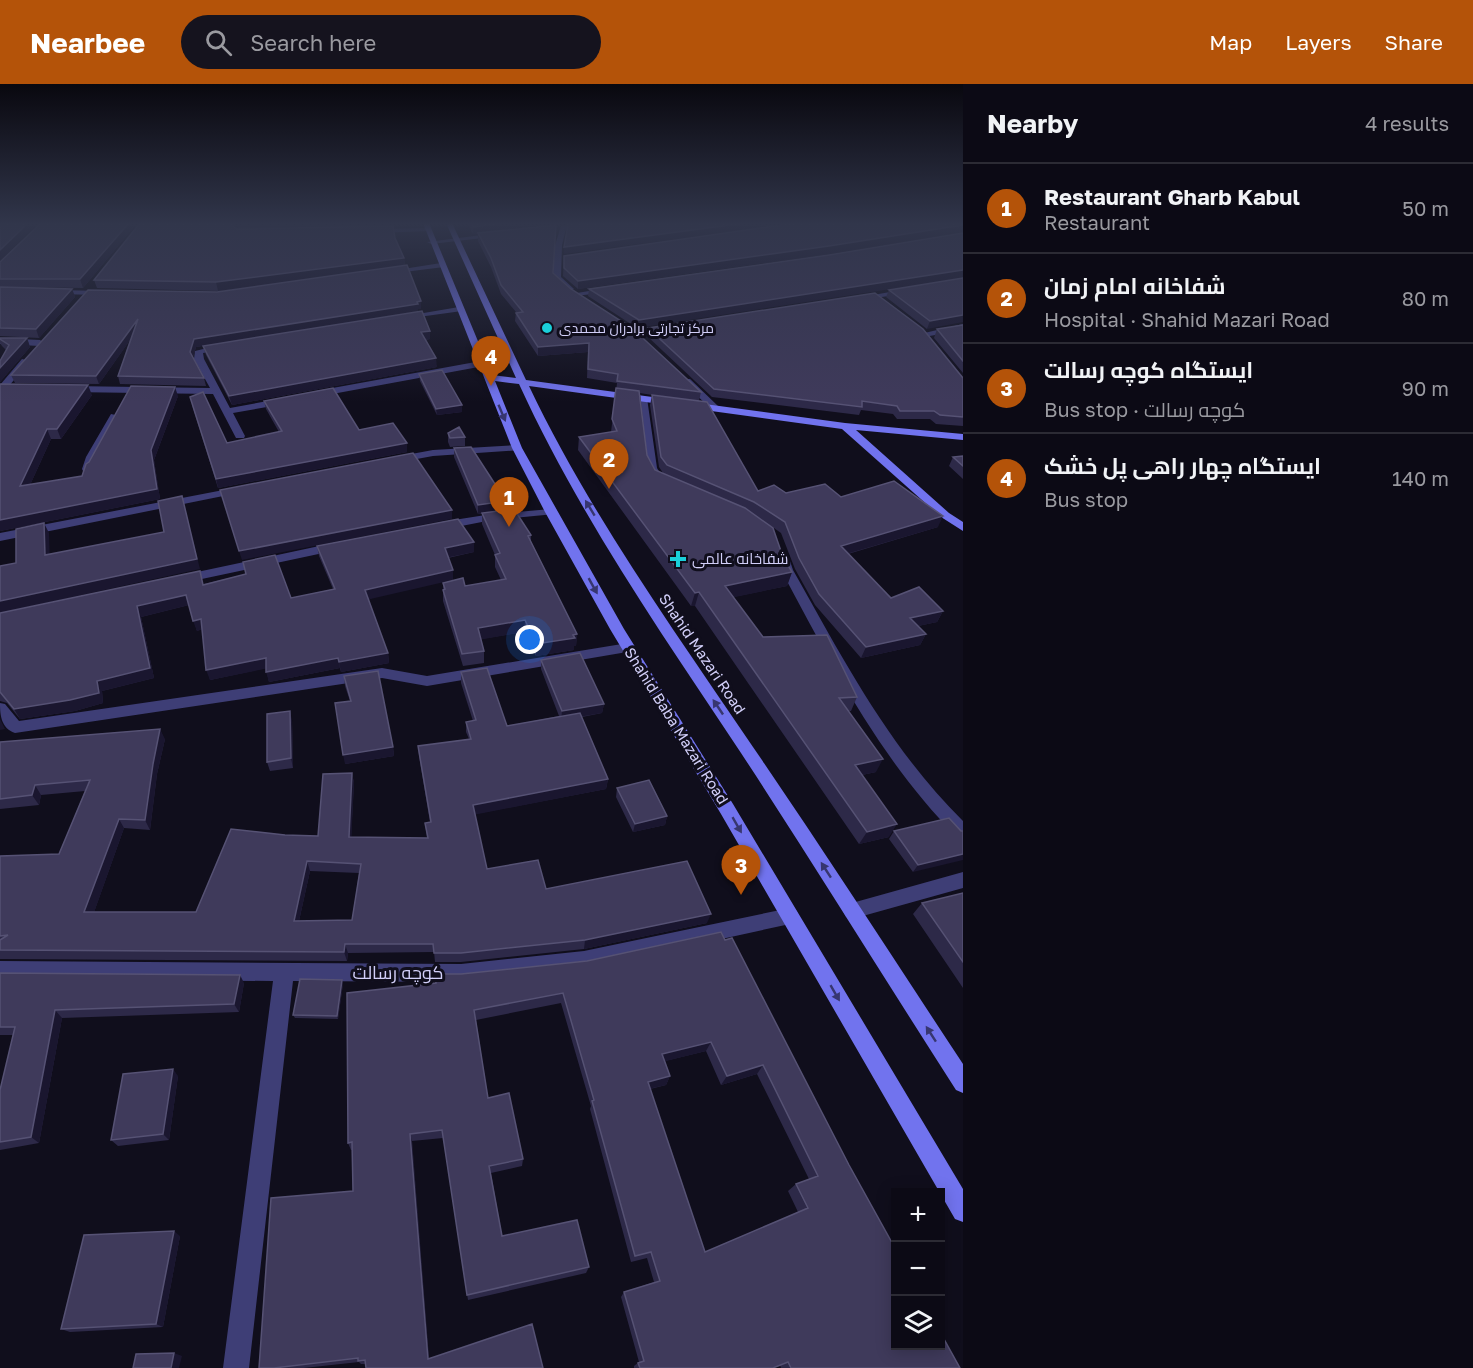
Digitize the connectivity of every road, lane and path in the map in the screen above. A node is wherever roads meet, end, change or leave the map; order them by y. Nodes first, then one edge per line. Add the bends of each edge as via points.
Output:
1 (448, 283) edge
2 (476, 283) edge
3 (563, 283) edge
4 (93, 284) edge
5 (621, 288) edge
6 (920, 288) edge
7 (43, 292) edge
8 (86, 293) junction
9 (110, 293) edge
10 (575, 294) junction
11 (876, 296) junction
12 (855, 299) edge
13 (585, 300) edge
14 (79, 301) edge
15 (884, 303) edge
16 (459, 309) junction
17 (390, 319) edge
18 (682, 326) edge
19 (963, 327) edge
20 (916, 328) edge
21 (48, 334) edge
22 (924, 334) junction
23 (644, 340) edge
24 (0, 341) edge
25 (40, 343) junction
26 (931, 343) edge
27 (238, 345) edge
28 (484, 370) junction
29 (676, 370) edge
30 (522, 382) junction
31 (14, 388) edge
32 (1, 389) edge
33 (61, 389) edge
34 (216, 391) junction
35 (309, 396) edge
36 (297, 398) edge
37 (642, 398) junction
38 (125, 400) junction
39 (715, 408) junction
40 (228, 411) junction
41 (845, 426) junction
42 (240, 436) dead end
43 (963, 437) edge
44 (518, 448) junction
45 (382, 462) edge
46 (87, 469) edge
47 (668, 484) edge
48 (256, 486) edge
49 (551, 512) junction
50 (963, 527) edge
51 (424, 530) edge
52 (0, 537) edge
53 (356, 543) edge
54 (780, 548) edge
55 (172, 582) edge
56 (628, 648) junction
57 (0, 708) edge
58 (963, 832) edge
59 (963, 880) edge
60 (852, 911) junction
61 (790, 916) junction
62 (0, 970) edge
63 (284, 972) junction
64 (963, 1083) edge
65 (963, 1211) edge
66 (236, 1368) edge

1 - 16 main road, Shahid Baba Mazari Road
2 - 30 main road, Shahid Mazari Road
3 - 10 street
4 - 8 street
5 - 10 street
6 - 11 street
7 - 8 street
8 - 9 street
8 - 14 street
10 - 13 street
11 - 12 street
11 - 15 street
16 - 17 street
16 - 28 main road, Shahid Baba Mazari Road
18 - 23 street via 631,331
19 - 22 street
20 - 22 street
21 - 25 street
22 - 26 street
24 - 25 street
25 - 32 street
27 - 34 street via 199,351 199,360
28 - 30 main road
28 - 35 street
28 -> 44 main road, Shahid Baba Mazari Road
29 - 39 street
30 - 37 main road
60 -> 30 main road, Shahid Mazari Road via 606,535 552,445
31 - 32 street
33 - 38 street
34 - 38 street
34 - 40 street
36 - 40 street
37 - 39 main road
37 - 47 street via 652,468 659,480
38 - 46 street
39 - 41 main road
40 - 42 street
41 - 43 main road
41 - 50 main road
44 - 45 street via 433,453
44 - 49 main road, Shahid Baba Mazari Road
48 - 52 street
49 - 51 street via 492,517
49 -> 56 main road, Shahid Baba Mazari Road
53 - 55 street
54 - 58 street via 787,570 842,670 908,773
56 - 57 street via 427,681 382,673 15,727
56 -> 61 main road, Shahid Baba Mazari Road
59 - 60 street
64 -> 60 main road, Shahid Mazari Road
61 - 63 street, کوچه رسالت via 584,960 514,969 461,973
61 -> 65 main road, Shahid Baba Mazari Road
62 - 63 street, کوچه رسالت
63 - 66 street

